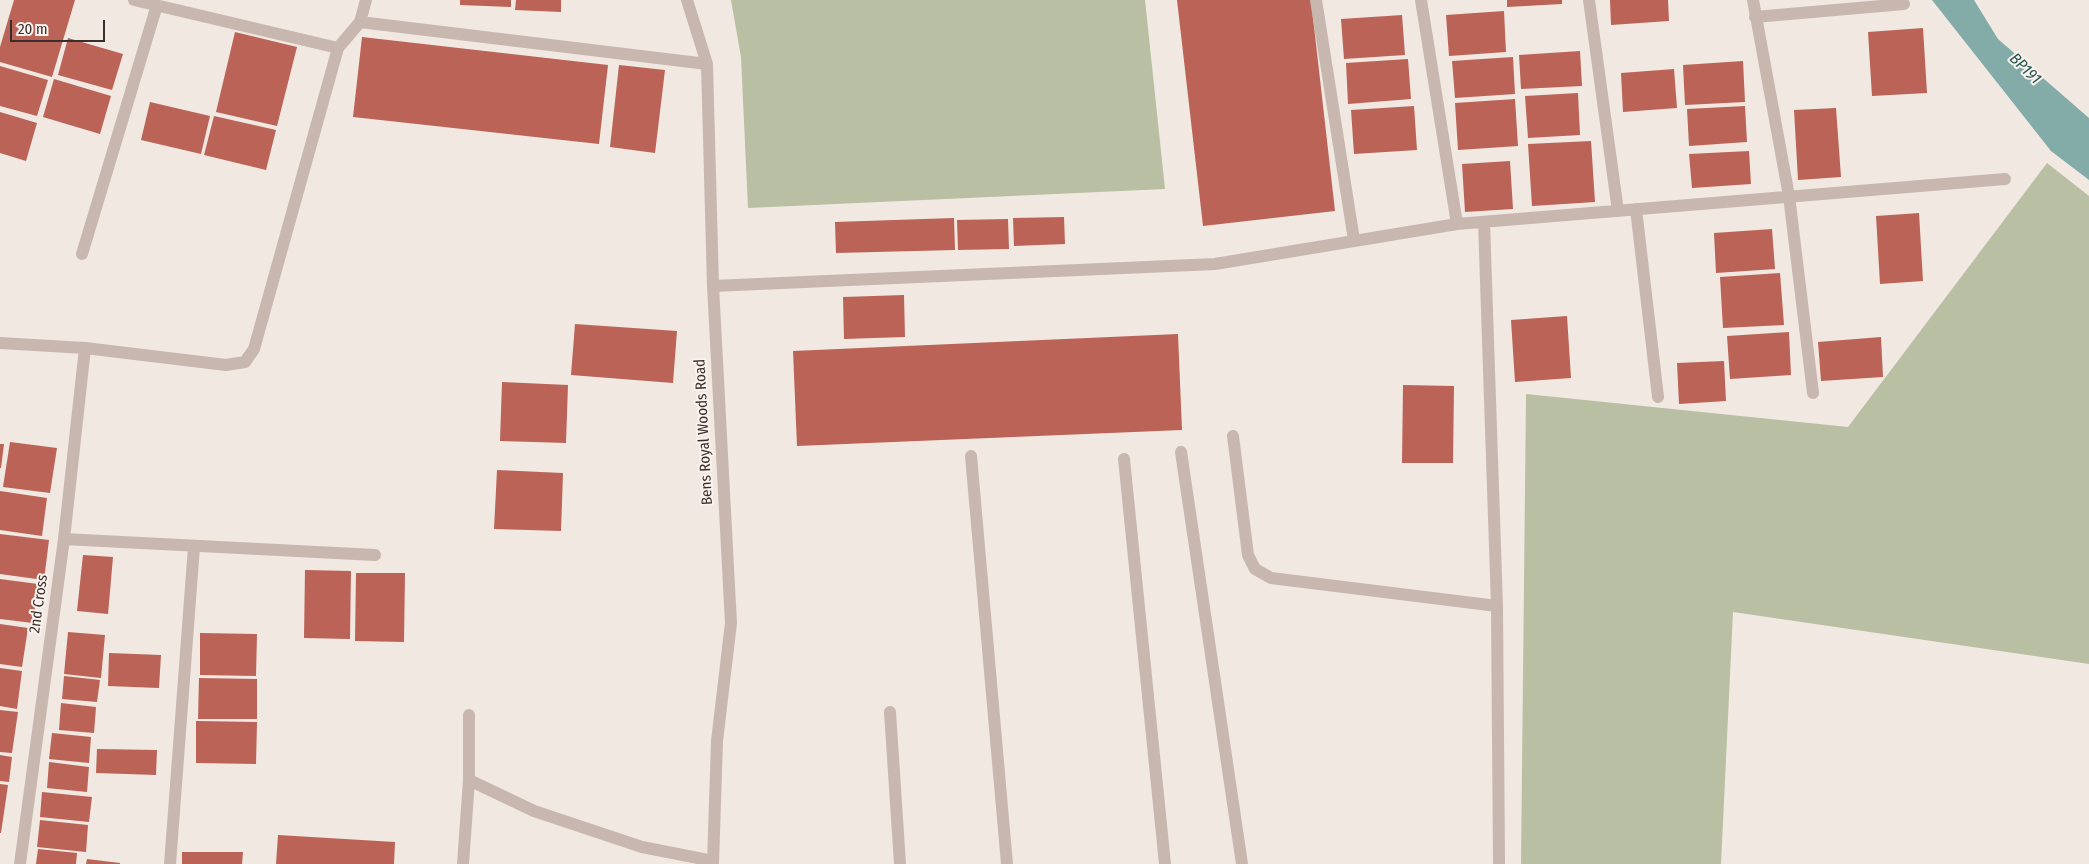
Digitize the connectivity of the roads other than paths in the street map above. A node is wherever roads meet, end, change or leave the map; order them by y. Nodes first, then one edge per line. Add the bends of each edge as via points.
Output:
1 (134, 0) edge
2 (366, 0) edge
3 (687, 0) edge
4 (1316, 0) edge
5 (1420, 0) edge
6 (1589, 0) edge
7 (1753, 0) edge
8 (1904, 4) dead end
9 (157, 5) junction
10 (1755, 17) junction
11 (360, 22) junction
12 (338, 48) junction
13 (706, 64) junction
14 (2005, 179) dead end
15 (1789, 196) junction
16 (1636, 209) junction
17 (1618, 211) junction
18 (1484, 222) junction
19 (1457, 224) junction
20 (1354, 240) junction
21 (82, 254) dead end
22 (713, 286) junction
23 (0, 343) edge
24 (85, 348) junction
25 (1813, 393) dead end
26 (1658, 397) dead end
27 (1233, 436) dead end
28 (1181, 452) dead end
29 (971, 456) dead end
30 (1124, 459) dead end
31 (64, 539) junction
32 (194, 547) junction
33 (375, 555) dead end
34 (1497, 606) junction
35 (890, 712) dead end
36 (469, 716) dead end
37 (469, 780) junction
38 (713, 862) edge
39 (20, 864) edge
40 (170, 864) edge
41 (463, 864) edge
42 (900, 864) edge
43 (1007, 864) edge
44 (1166, 864) edge
45 (1242, 864) edge
46 (1498, 864) edge

1 - 9 street
2 - 11 street
3 - 13 street, Bens Royal Woods Road
4 - 20 street
5 - 19 street
6 - 17 street
7 - 10 street
8 - 10 street
9 - 12 street
9 - 21 street
10 - 15 street
11 - 12 street
11 - 13 street
12 - 24 street via 254,349 245,362 226,365
13 - 22 street, Bens Royal Woods Road
14 - 15 street
15 - 16 street
15 - 25 street
16 - 17 street
16 - 26 street
17 - 18 street
18 - 19 street
18 - 34 street
19 - 20 street
20 - 22 street via 1215,264
22 - 38 street, Bens Royal Woods Road via 731,623 717,741
23 - 24 street
24 - 31 street, 2nd Cross
27 - 34 street via 1248,555 1255,569 1271,578
28 - 45 street
29 - 43 street
30 - 44 street
31 - 32 street
31 - 39 street, 2nd Cross
32 - 33 street
32 - 40 street
34 - 46 street
35 - 42 street
36 - 37 street
37 - 38 street via 534,812 642,847
37 - 41 street

